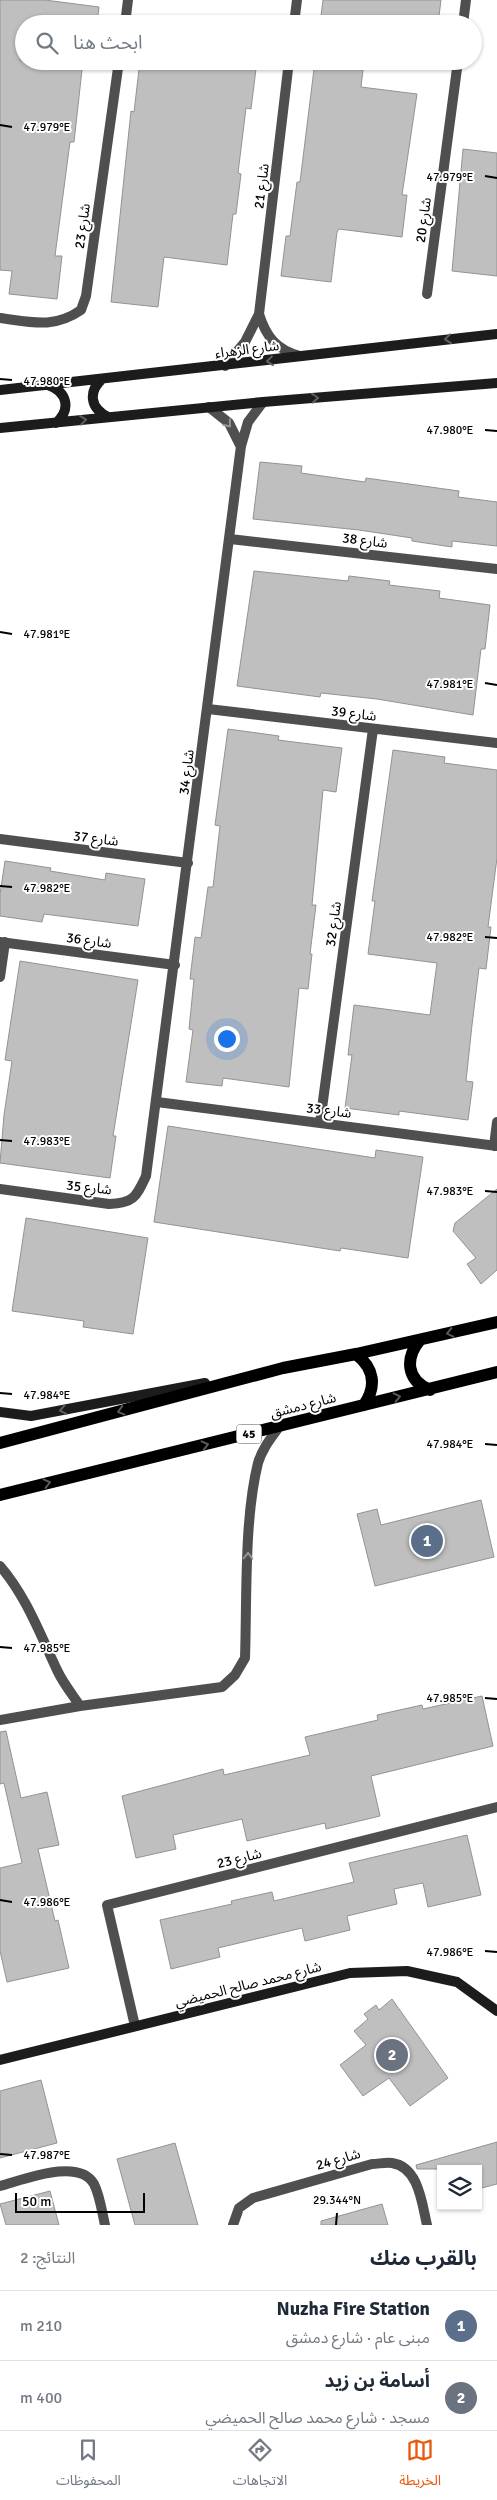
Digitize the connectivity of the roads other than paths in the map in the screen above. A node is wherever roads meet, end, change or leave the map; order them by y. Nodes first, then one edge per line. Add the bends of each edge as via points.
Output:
1 (128, 0) edge
2 (292, 0) edge
3 (297, 0) edge
4 (466, 0) edge
5 (126, 15) edge
6 (295, 15) edge
7 (464, 15) edge
8 (118, 70) edge
9 (288, 70) edge
10 (457, 70) edge
11 (427, 294) dead end
12 (259, 314) junction
13 (0, 318) edge
14 (497, 334) edge
15 (302, 357) junction
16 (225, 366) junction
17 (102, 379) junction
18 (497, 382) edge
19 (48, 385) junction
20 (0, 390) edge
21 (263, 402) junction
22 (209, 407) junction
23 (108, 417) junction
24 (56, 423) junction
25 (0, 428) edge
26 (241, 446) junction
27 (230, 538) junction
28 (497, 569) edge
29 (208, 709) junction
30 (374, 729) junction
31 (497, 743) edge
32 (0, 839) edge
33 (188, 863) junction
34 (2, 942) edge
35 (175, 965) junction
36 (0, 977) edge
37 (157, 1102) junction
38 (497, 1122) edge
39 (320, 1123) junction
40 (496, 1146) edge
41 (0, 1189) edge
42 (497, 1322) edge
43 (420, 1340) junction
44 (356, 1354) junction
45 (282, 1368) junction
46 (497, 1372) edge
47 (430, 1390) junction
48 (364, 1405) junction
49 (0, 1412) edge
50 (279, 1426) junction
51 (0, 1443) edge
52 (0, 1495) edge
53 (0, 1566) edge
54 (80, 1706) junction
55 (0, 1720) edge
56 (497, 1807) edge
57 (497, 2011) edge
58 (135, 2026) junction
59 (0, 2060) edge
60 (0, 2186) edge
61 (105, 2225) edge
62 (232, 2225) edge
63 (427, 2225) edge

1 - 5 street
2 - 3 street
3 - 6 street
4 - 7 street
8 - 13 street, شارع 23 via 86,296 81,310 61,321 51,322
9 - 12 street, شارع 21
10 - 11 street, شارع 20
12 - 15 street, شارع 21 via 273,343
12 - 16 street, شارع 21 via 245,342
14 -> 15 street, شارع الزهراء
15 -> 16 street, شارع الزهراء
16 - 17 street, شارع الزهراء
17 - 19 street, شارع الزهراء
17 - 23 street via 96,384 92,400 95,407
21 -> 18 street
19 - 20 street, شارع الزهراء
19 - 24 street via 63,394 66,401 62,417
21 - 22 street
21 - 26 street, شارع 34 via 248,422
22 - 23 street
22 -> 26 street via 229,423
24 -> 23 street
24 - 25 street
26 - 27 street, شارع 34
27 - 28 street, شارع 38
27 - 29 street, شارع 34
29 - 30 street, شارع 39
29 - 33 street, شارع 34
30 - 31 street, شارع 39
30 - 39 street, شارع 32
32 - 33 street, شارع 37
33 - 35 street, شارع 34
34 - 35 street, شارع 36
34 - 36 street
35 - 37 street, شارع 34
37 - 39 street, شارع 33
37 - 41 street, شارع 35 via 146,1176 135,1198 109,1204
38 - 40 street
39 - 40 street, شارع 33
42 -> 43 main road
43 - 44 main road
43 - 47 main road via 411,1353 410,1367 416,1381
44 - 45 main road
44 - 48 main road via 364,1360 373,1378 373,1388
45 -> 49 street via 31,1416
45 -> 51 main road
46 - 47 main road, شارع دمشق / 45
48 -> 47 main road, شارع دمشق / 45
48 - 50 main road, شارع دمشق / 45
52 -> 50 main road, شارع دمشق / 45
54 -> 50 street via 222,1687 235,1675 245,1658 250,1520 258,1462
53 - 54 street via 32,1614 58,1672
54 - 55 street
56 - 58 street, شارع 23 via 107,1905
57 - 58 street, شارع محمد صالح الحميضي via 457,1982 407,1971 350,1973
58 - 59 street, شارع محمد صالح الحميضي
60 - 61 street via 54,2172 85,2173 94,2184
62 - 63 street, شارع 24 via 239,2208 253,2198 372,2164 392,2163 411,2174

